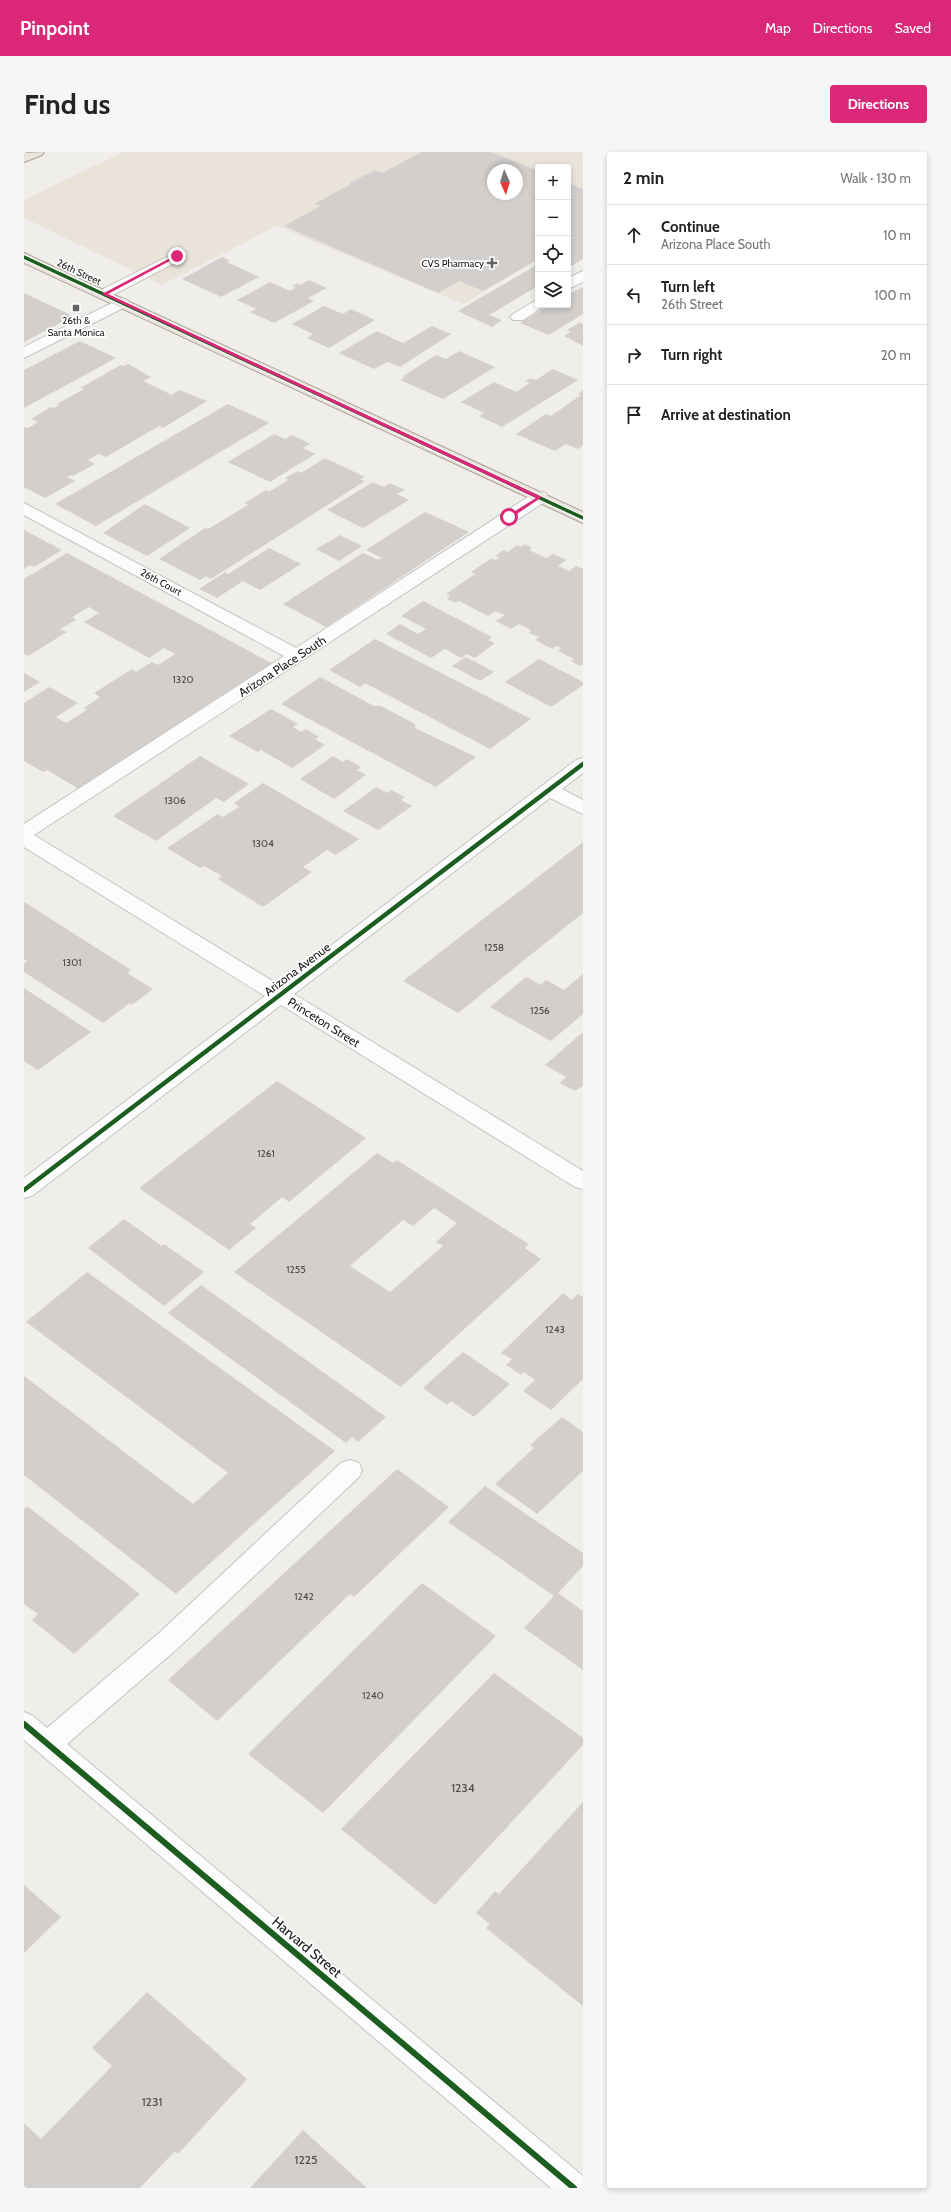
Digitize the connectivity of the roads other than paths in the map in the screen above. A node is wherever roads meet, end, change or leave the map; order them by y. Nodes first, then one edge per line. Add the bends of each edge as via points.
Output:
1 (37, 152) edge
2 (24, 158) edge
3 (177, 256) dead end
4 (24, 257) edge
5 (583, 275) edge
6 (571, 283) edge
7 (104, 294) junction
8 (122, 302) junction
9 (535, 306) edge
10 (518, 316) dead end
11 (24, 352) edge
12 (540, 497) junction
13 (24, 508) edge
14 (583, 518) edge
15 (298, 656) junction
16 (583, 764) edge
17 (550, 790) junction
18 (583, 808) edge
19 (24, 833) edge
20 (24, 838) edge
21 (280, 995) junction
22 (583, 1181) edge
23 (24, 1190) edge
24 (350, 1470) dead end
25 (24, 1724) edge
26 (47, 1744) junction
27 (574, 2188) edge

1 - 2 main road
3 - 7 street
4 - 7 main road, 26th Street
5 - 6 street
7 - 8 main road, 26th Street
8 - 11 street
8 - 12 main road, 26th Street
9 - 10 street
12 - 14 main road, 26th Street
12 - 15 street, Arizona Place South
13 - 15 street, 26th Court
15 - 19 street, Arizona Place South
16 - 17 street, Arizona Avenue
17 - 18 street
17 - 21 street, Arizona Avenue
20 - 21 street, Princeton Street
21 - 22 street, Princeton Street
21 - 23 street, Arizona Avenue
24 - 26 street via 168,1641
25 - 26 street, Harvard Street
26 - 27 street, Harvard Street

